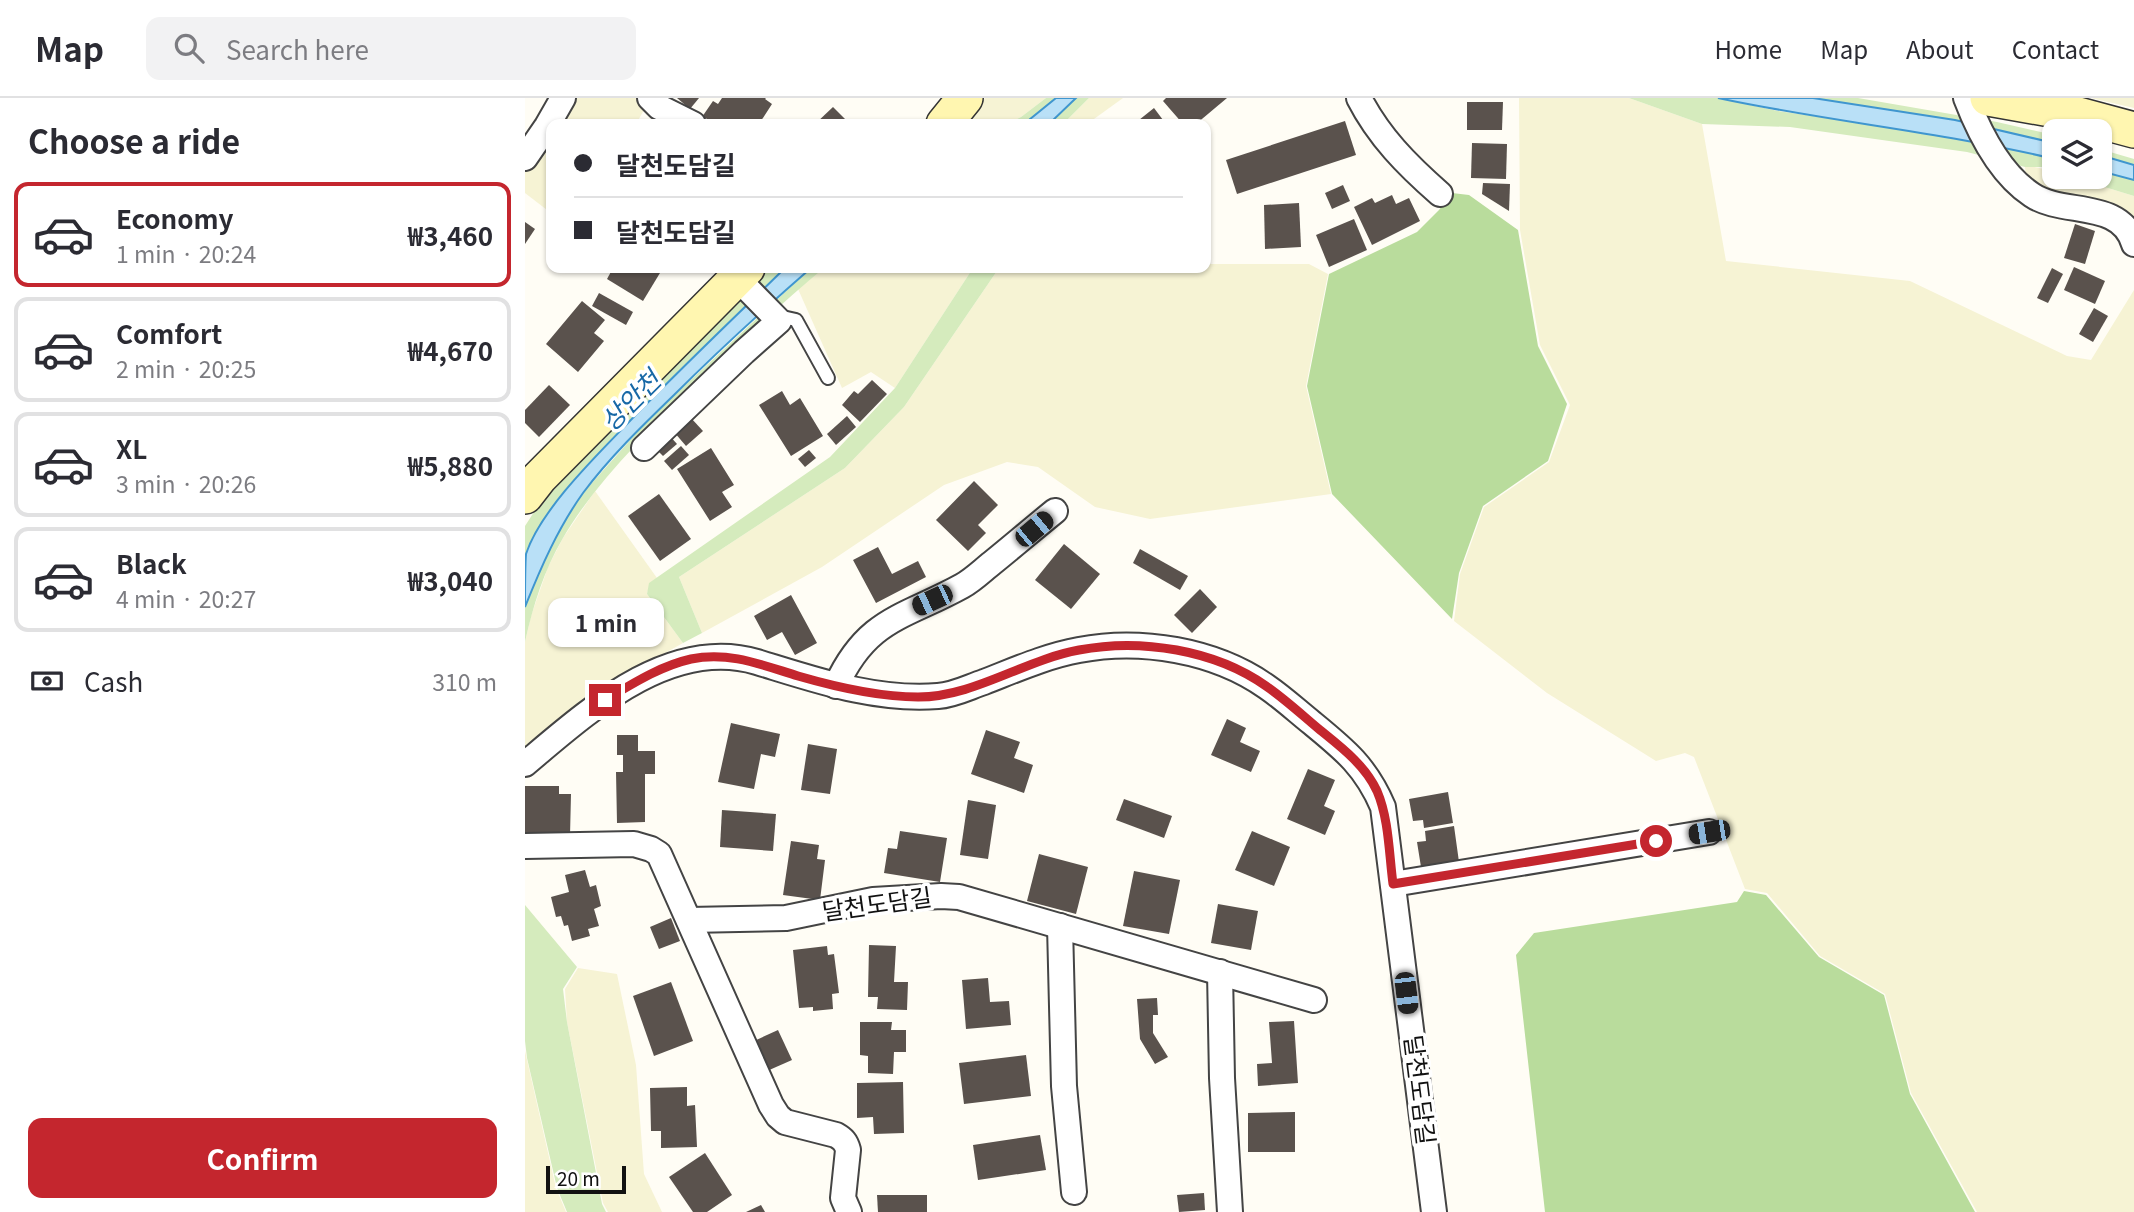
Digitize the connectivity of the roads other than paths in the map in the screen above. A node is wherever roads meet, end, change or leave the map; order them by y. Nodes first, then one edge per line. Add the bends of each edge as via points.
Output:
1 (563, 98) edge
2 (650, 98) edge
3 (965, 98) edge
4 (1359, 98) edge
5 (1975, 104) edge
6 (551, 119) edge
7 (683, 119) edge
8 (948, 119) edge
9 (546, 127) edge
10 (2134, 130) edge
11 (525, 158) edge
12 (1440, 194) dead end
13 (2134, 244) edge
14 (743, 278) edge
15 (779, 321) junction
16 (828, 377) dead end
17 (644, 447) dead end
18 (530, 478) edge
19 (1055, 511) dead end
20 (836, 686) junction
21 (525, 764) edge
22 (1709, 832) dead end
23 (525, 846) edge
24 (1393, 884) junction
25 (689, 920) junction
26 (1060, 926) junction
27 (1220, 972) junction
28 (1314, 1000) dead end
29 (1074, 1192) dead end
30 (849, 1212) edge
31 (1230, 1212) edge
32 (1434, 1212) edge

1 - 6 street
2 - 7 street
3 - 8 street
4 - 12 street via 1387,143
5 - 10 street via 2067,112
5 - 13 street via 1998,161 2032,195 2101,212 2125,227
9 - 11 street
14 - 15 street
14 - 18 street
15 - 16 lane via 796,320
15 - 17 street
19 - 20 street via 964,585 879,628 846,663
20 - 21 street, 달천도담길 via 733,657 691,659 668,666 605,700
20 - 24 street, 달천도담길 via 915,697 942,696 1068,653 1120,646 1161,648 1228,665 1265,686 1362,768 1383,807
22 - 24 street
23 - 25 street via 634,844 651,849 662,858
24 - 32 street, 달천도담길
25 - 26 street, 달천도담길 via 786,918 873,900 941,896
25 - 30 street via 778,1116 785,1122 836,1135 846,1144 843,1198
26 - 27 street, 달천도담길
26 - 29 street via 1064,1086
27 - 28 street, 달천도담길
27 - 31 street

